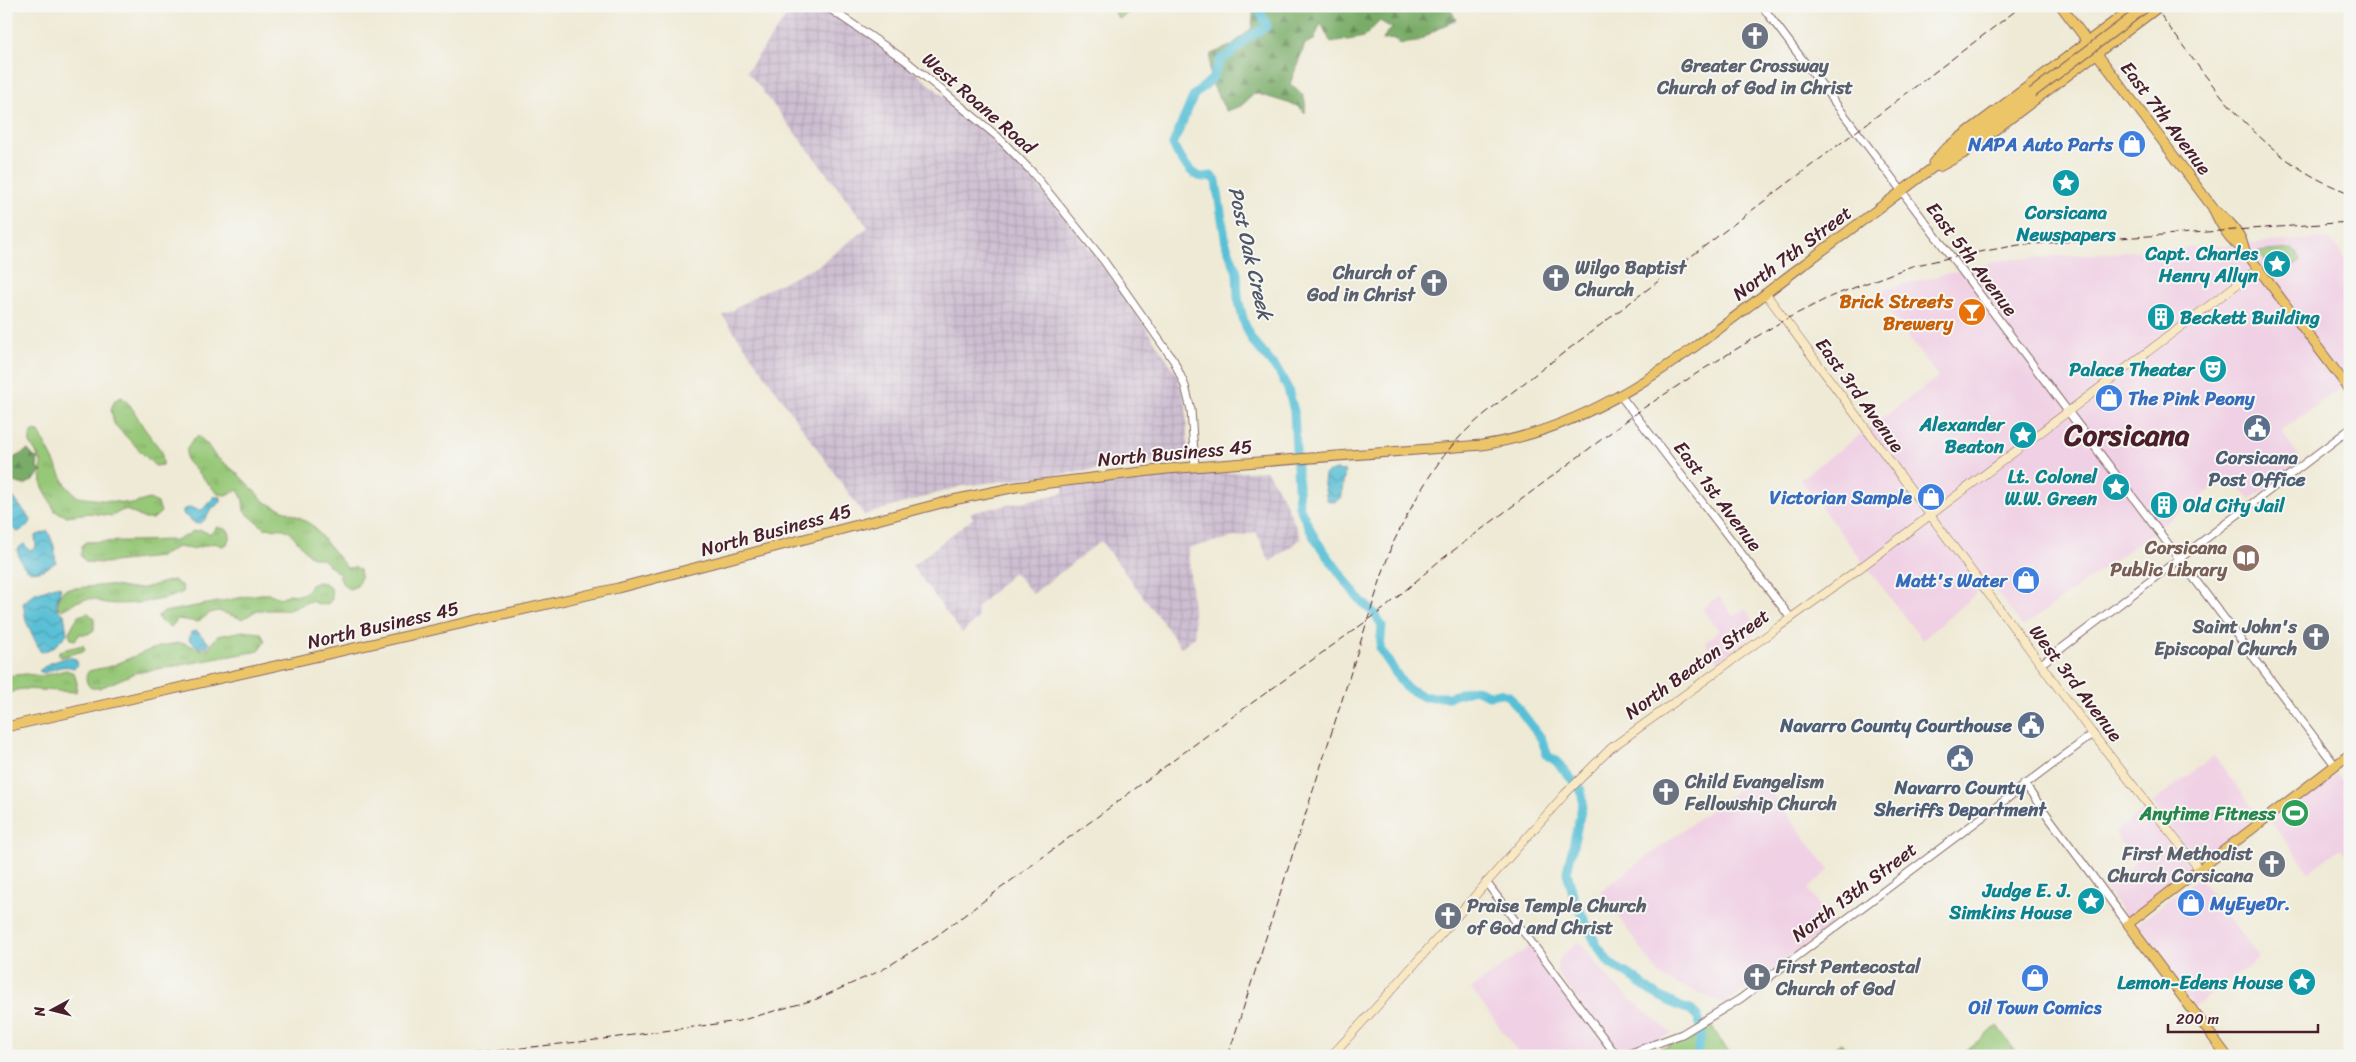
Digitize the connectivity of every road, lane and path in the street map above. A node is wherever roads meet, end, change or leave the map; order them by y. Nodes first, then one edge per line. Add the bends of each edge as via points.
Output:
1 (826, 6) edge
2 (1762, 6) edge
3 (2061, 6) edge
4 (2135, 6) edge
5 (2147, 6) edge
6 (2160, 6) edge
7 (2092, 48) junction
8 (1927, 172) junction
9 (1901, 191) junction
10 (2259, 268) junction
11 (1766, 294) junction
12 (2350, 390) edge
13 (1620, 395) junction
14 (2068, 412) junction
15 (1562, 424) joint
16 (2350, 429) edge
17 (1195, 467) junction
18 (1929, 515) junction
19 (2179, 558) junction
20 (1790, 617) junction
21 (2041, 664) junction
22 (6, 727) edge
23 (2093, 734) junction
24 (2350, 754) edge
25 (2335, 765) junction
26 (2024, 784) junction
27 (2199, 869) junction
28 (1486, 882) junction
29 (2128, 924) junction
30 (1330, 1056) edge
31 (1617, 1056) edge
32 (1623, 1056) edge
33 (2227, 1056) edge

1 - 17 street, West Roane Road via 905,60 998,137 1032,172 1104,262 1174,361 1191,410
2 - 9 street, East 5th Avenue
3 - 7 main road, East 7th Avenue
4 - 7 main road
5 - 8 main road, North 7th Street, bridge
6 - 7 main road
7 - 8 main road via 1963,154
7 - 8 main road via 1954,142
7 - 10 main road, East 7th Avenue via 2213,208 2224,230
8 - 9 main road, North 7th Street
9 - 11 main road, North 7th Street
9 - 14 street, East 5th Avenue
10 - 12 main road, East 7th Avenue
10 - 14 main road, North Beaton Street
11 - 13 main road, North 7th Street via 1694,348
11 - 18 main road, East 3rd Avenue
13 - 15 main road, North 7th Street
13 - 20 street, East 1st Avenue
14 - 18 main road, North Beaton Street
14 - 19 street, East 5th Avenue
15 - 17 main road, North Business 45 via 1530,435 1482,445
16 - 19 street
17 - 22 main road, North Business 45 via 1055,481 962,498 618,588
18 - 20 main road, North Beaton Street
18 - 21 main road, West 3rd Avenue
19 - 21 street
19 - 25 street, East 5th Avenue
20 - 28 main road, North Beaton Street via 1611,748
21 - 23 main road, West 3rd Avenue
23 - 26 street, North 13th Street
23 - 27 main road, West 3rd Avenue
24 - 25 main road
25 - 27 main road
26 - 29 street
26 - 32 street, North 13th Street via 1748,993 1682,1034
27 - 29 main road
28 - 30 main road, North Beaton Street
28 - 31 street
29 - 33 main road

